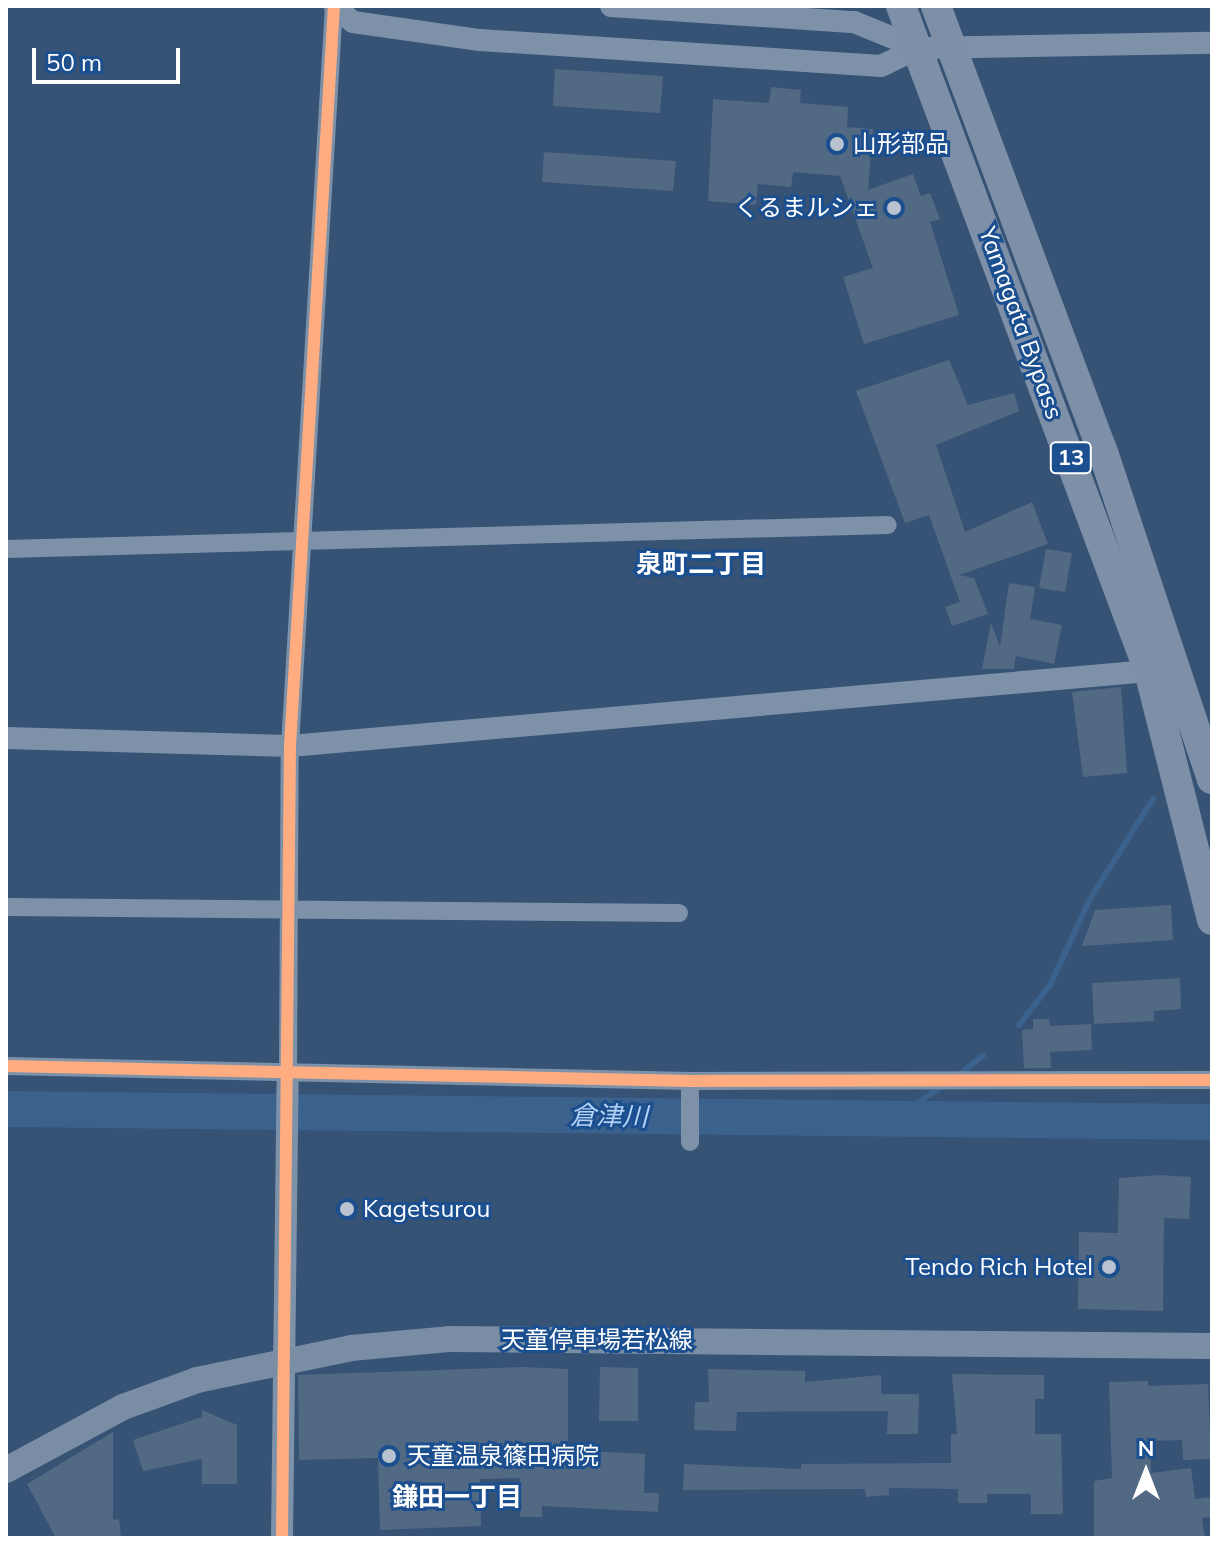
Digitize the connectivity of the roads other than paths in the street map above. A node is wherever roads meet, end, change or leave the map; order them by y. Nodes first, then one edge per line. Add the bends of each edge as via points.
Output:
1 (334, 6) edge
2 (611, 6) edge
3 (901, 6) edge
4 (936, 6) edge
5 (1212, 43) edge
6 (953, 47) junction
7 (918, 48) junction
8 (888, 525) dead end
9 (303, 538) junction
10 (6, 549) edge
11 (1149, 671) junction
12 (6, 738) edge
13 (290, 746) junction
14 (1212, 779) edge
15 (6, 907) edge
16 (286, 908) junction
17 (679, 913) dead end
18 (1212, 920) edge
19 (6, 1066) edge
20 (288, 1075) junction
21 (1212, 1080) edge
22 (690, 1087) junction
23 (690, 1138) dead end
24 (1212, 1346) edge
25 (283, 1360) junction
26 (6, 1470) edge
27 (282, 1538) edge

1 - 7 street via 353,22 480,40 881,66
1 - 9 street
2 - 7 street via 854,22
3 - 7 highway, Yamagata Bypass / 13
4 - 6 highway, Yamagata Bypass / 13
5 - 6 street
6 - 7 street
6 - 14 highway, Yamagata Bypass / 13 via 1097,435
7 - 11 highway, Yamagata Bypass / 13
8 - 9 street
9 - 10 street
9 - 13 street
11 - 13 street
11 - 18 highway, Yamagata Bypass / 13
12 - 13 street
13 - 16 street
15 - 16 street
16 - 17 street
16 - 20 street
19 - 20 street
20 - 22 street
20 - 25 street
21 - 22 street
22 - 23 street
24 - 25 main road, 天童停車場若松線 via 449,1339
25 - 26 main road, 天童停車場若松線 via 197,1380 123,1407
25 - 27 street

